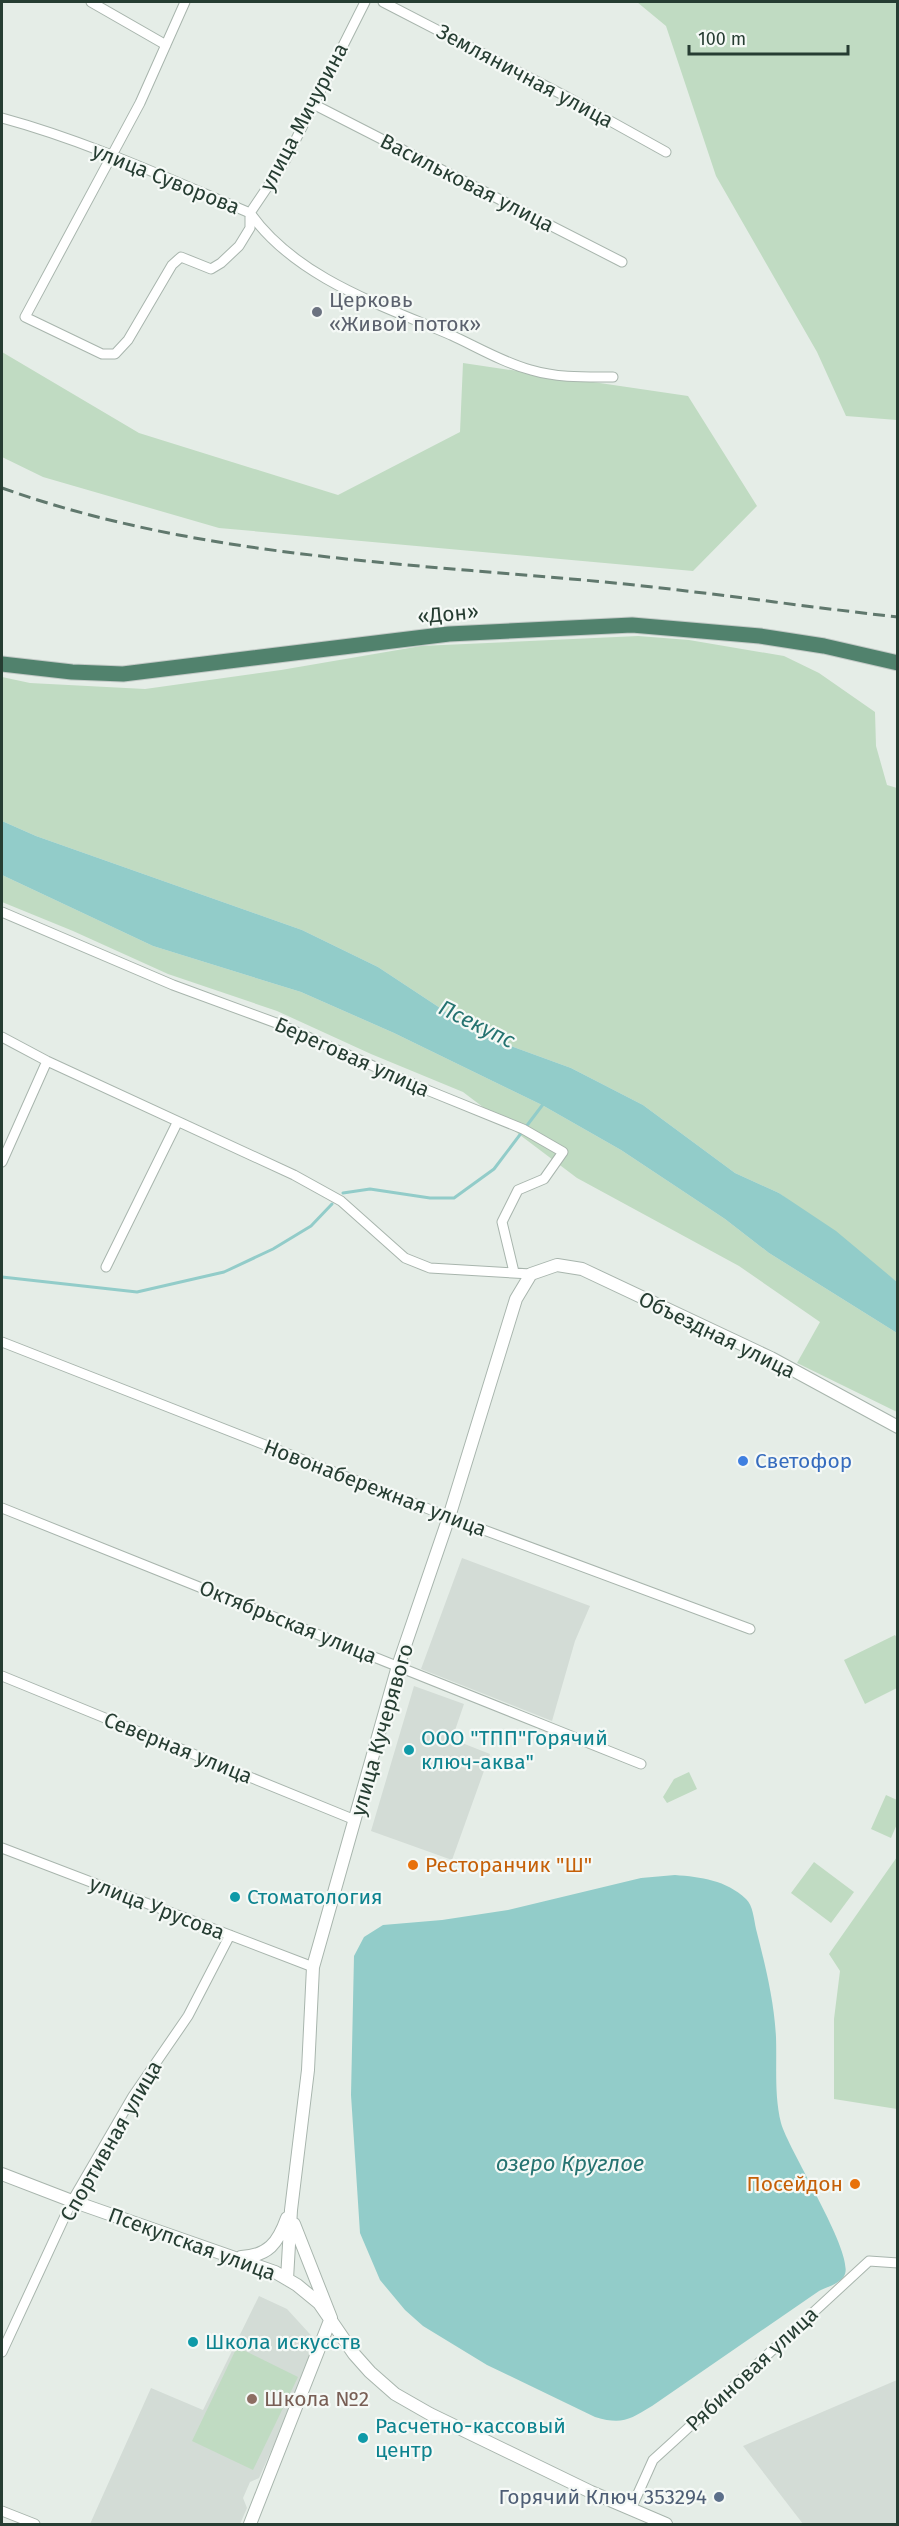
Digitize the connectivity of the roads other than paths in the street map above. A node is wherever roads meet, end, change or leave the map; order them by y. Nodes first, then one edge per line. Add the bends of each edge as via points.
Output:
1 (91, 2) edge
2 (185, 2) edge
3 (366, 2) edge
4 (383, 2) edge
5 (166, 45) junction
6 (313, 104) junction
7 (2, 118) edge
8 (666, 152) dead end
9 (110, 156) junction
10 (250, 213) junction
11 (622, 262) dead end
12 (613, 377) dead end
13 (897, 663) edge
14 (2, 664) edge
15 (2, 912) edge
16 (2, 1037) edge
17 (46, 1061) junction
18 (177, 1123) junction
19 (2, 1162) edge
20 (106, 1267) dead end
21 (514, 1272) junction
22 (531, 1274) junction
23 (2, 1342) edge
24 (897, 1426) edge
25 (2, 1508) edge
26 (449, 1518) junction
27 (750, 1629) dead end
28 (398, 1666) junction
29 (2, 1676) edge
30 (641, 1764) dead end
31 (355, 1821) junction
32 (2, 1848) edge
33 (230, 1935) junction
34 (313, 1968) junction
35 (2, 2174) edge
36 (292, 2200) junction
37 (72, 2201) junction
38 (291, 2218) junction
39 (237, 2257) junction
40 (897, 2263) edge
41 (287, 2279) junction
42 (331, 2318) junction
43 (2, 2352) edge
44 (631, 2509) junction
45 (2, 2511) edge
46 (35, 2524) edge
47 (250, 2524) edge
48 (666, 2524) edge

1 - 5 street
2 - 5 street
3 - 6 street, улица Мичурина
4 - 8 street, Земляничная улица
5 - 9 street
6 - 10 street, улица Мичурина via 285,161
6 - 11 street, Васильковая улица
7 - 9 street, улица Суворова
9 - 10 street, улица Суворова
9 - 10 street, улица Мичурина via 25,317 102,354 115,354 128,340 181,256 211,269 221,263 239,246 250,228
10 - 12 street, улица Суворова via 262,229 307,267 360,296 530,370 569,377
13 - 14 highway, «Дон» via 760,636 632,625 449,634 123,674
15 - 21 street, Береговая улица via 318,1041 523,1129 563,1152 544,1179 518,1190 502,1222
16 - 17 street
17 - 18 street
17 - 19 street
18 - 20 street
18 - 21 street via 294,1175 341,1201 405,1258 430,1268
21 - 22 street
22 - 24 street, Объездная улица via 557,1265 582,1269 771,1358
22 - 26 street, улица Кучерявого via 516,1299
23 - 26 street, Новонабережная улица
25 - 28 street, Октябрьская улица
26 - 27 street, Новонабережная улица
26 - 28 street, улица Кучерявого
28 - 30 street, Октябрьская улица
28 - 31 street, улица Кучерявого
29 - 31 street, Северная улица
31 - 34 street, улица Кучерявого
32 - 33 street, улица Урусова
33 - 34 street, улица Урусова
33 - 37 street, Спортивная улица via 188,2016 133,2096
34 - 36 street, улица Кучерявого via 308,2070
35 - 37 street, Псекупская улица
36 - 38 street, улица Кучерявого
36 - 39 street, улица Кучерявого via 279,2237 270,2249 256,2256
37 - 39 street, Псекупская улица
37 - 43 street, Спортивная улица
38 - 41 street, улица Кучерявого
38 - 42 street, улица Кучерявого
39 - 41 street, Псекупская улица
40 - 44 street, Рябиновая улица via 869,2261 653,2460
41 - 42 street, Псекупская улица via 313,2297
42 - 44 street, Псекупская улица via 362,2364 395,2394
42 - 47 street
44 - 48 street, Псекупская улица
45 - 46 street

